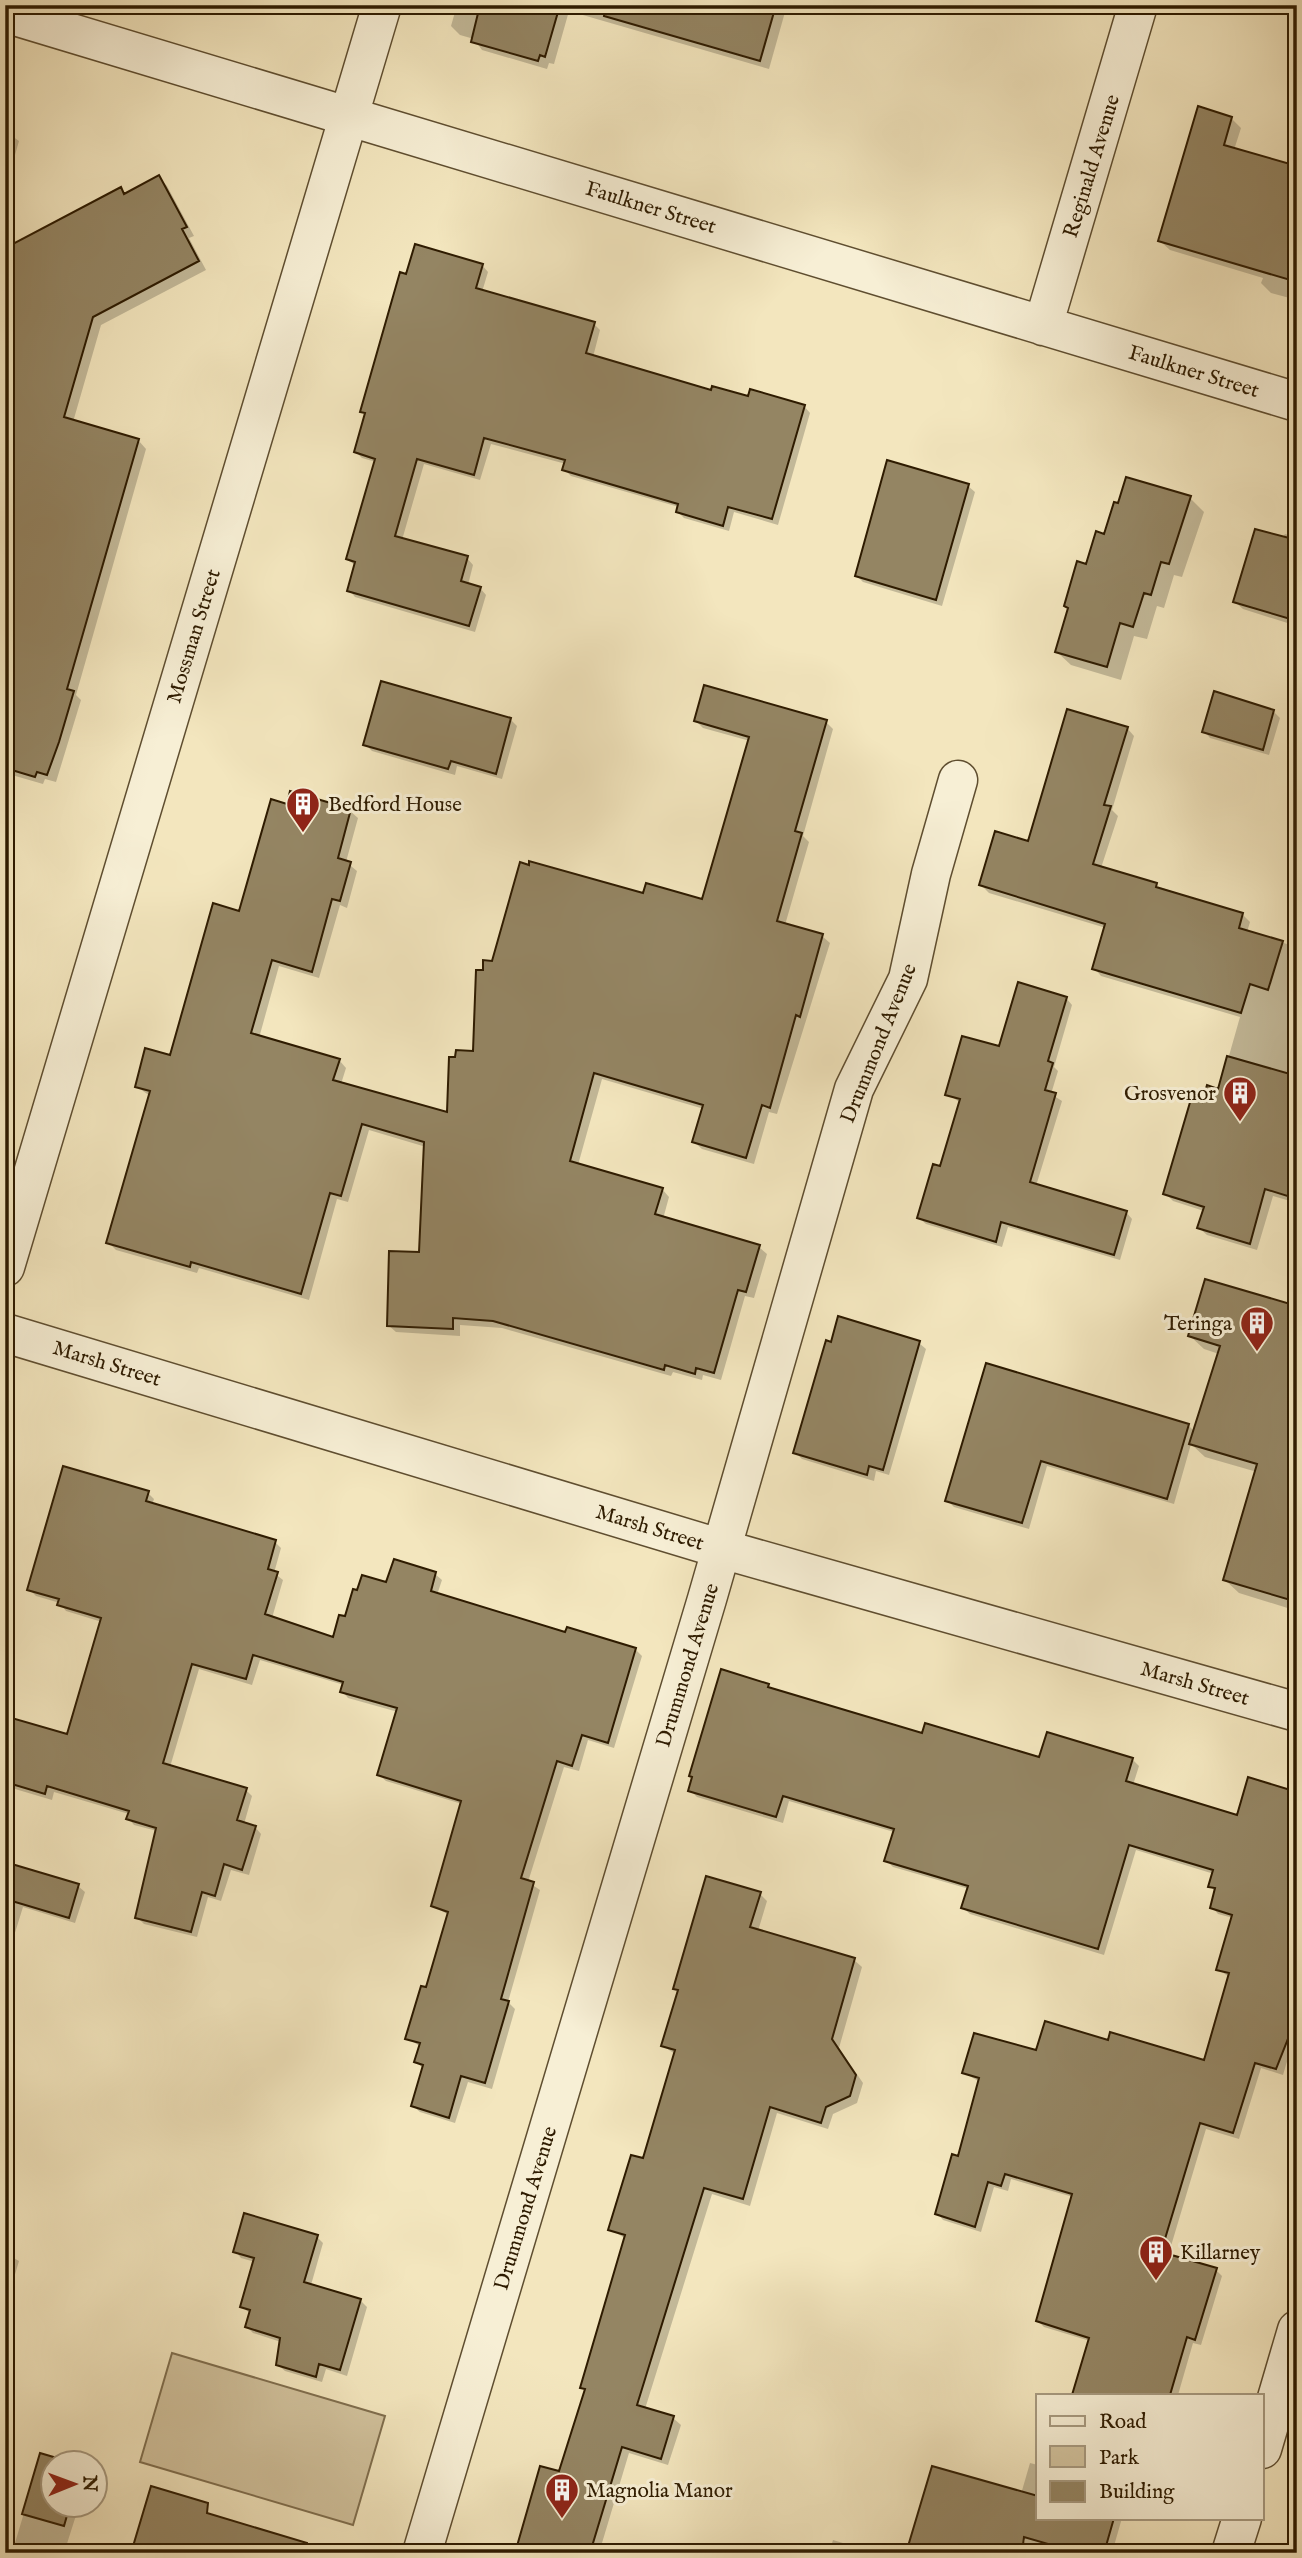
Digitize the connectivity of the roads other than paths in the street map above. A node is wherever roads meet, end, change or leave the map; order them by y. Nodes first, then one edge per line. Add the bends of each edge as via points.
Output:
1 (382, 5) edge
2 (1138, 5) edge
3 (5, 13) edge
4 (349, 115) junction
5 (1043, 326) junction
6 (1297, 402) edge
7 (958, 780) dead end
8 (5, 1267) edge
9 (5, 1333) edge
10 (722, 1549) junction
11 (1297, 1712) edge
12 (1297, 2330) edge
13 (1264, 2442) edge
14 (1241, 2520) edge
15 (422, 2553) edge
16 (1231, 2553) edge

1 - 4 street, Mossman Street
2 - 5 street, Reginald Avenue
3 - 4 street, Faulkner Street
4 - 5 street, Faulkner Street
4 - 8 street, Mossman Street
5 - 6 street, Faulkner Street
7 - 10 street, Drummond Avenue via 908,979 854,1089
9 - 10 street, Marsh Street
10 - 11 street, Marsh Street
10 - 15 street, Drummond Avenue
12 - 13 street
14 - 16 street

